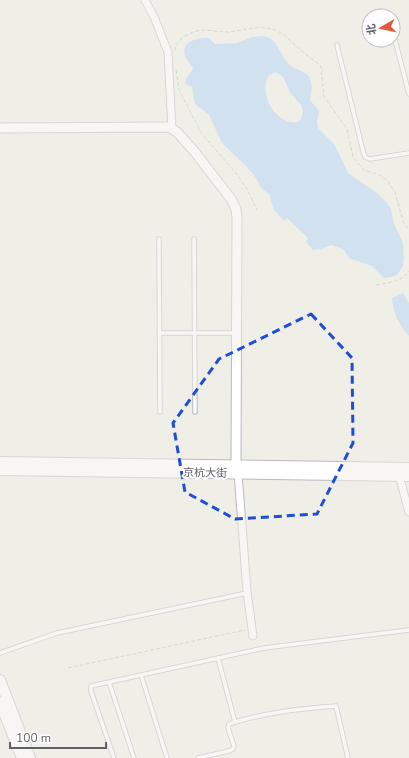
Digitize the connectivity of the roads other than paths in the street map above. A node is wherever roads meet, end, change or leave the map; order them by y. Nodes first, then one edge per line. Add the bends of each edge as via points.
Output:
1 (145, 0) edge
2 (337, 45) dead end
3 (397, 48) edge
4 (409, 92) edge
5 (0, 128) edge
6 (172, 129) junction
7 (409, 152) edge
8 (159, 239) dead end
9 (194, 239) dead end
10 (159, 333) junction
11 (195, 333) junction
12 (237, 333) junction
13 (160, 412) dead end
14 (195, 412) dead end
15 (0, 462) edge
16 (409, 468) edge
17 (237, 469) junction
18 (0, 470) edge
19 (404, 476) edge
20 (409, 512) edge
21 (247, 593) junction
22 (409, 630) edge
23 (252, 632) road end
24 (0, 653) edge
25 (218, 658) junction
26 (141, 675) junction
27 (0, 680) edge
28 (109, 682) junction
29 (0, 702) edge
30 (235, 722) junction
31 (22, 758) edge
32 (30, 758) edge
33 (114, 758) edge
34 (134, 758) edge
35 (167, 758) edge
36 (198, 758) edge
37 (348, 758) edge

1 - 6 street via 168,52
2 - 7 lane via 365,157 370,159
3 - 4 lane
5 - 6 street via 169,126
6 - 12 street via 194,151 236,209
8 - 10 lane
9 - 11 lane
10 - 11 lane
10 - 13 lane
11 - 12 lane
11 - 14 lane
12 - 17 street
15 - 17 main road, 京杭大街
16 - 17 main road, 京杭大街
17 - 18 main road, 京杭大街
17 - 19 main road, 京杭大街
17 - 21 street
19 - 20 street
21 - 23 street
21 - 24 lane via 57,633
22 - 25 lane via 264,648
25 - 26 lane
25 - 30 lane
26 - 28 lane
26 - 35 lane
27 - 32 main road
28 - 33 lane via 91,686 91,691
28 - 34 lane
29 - 31 main road
30 - 36 lane via 229,724 228,728 233,749
30 - 37 lane via 263,714 336,706

